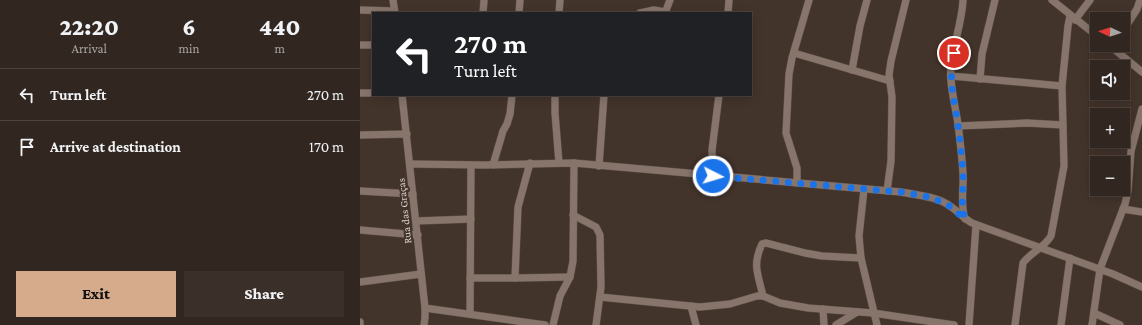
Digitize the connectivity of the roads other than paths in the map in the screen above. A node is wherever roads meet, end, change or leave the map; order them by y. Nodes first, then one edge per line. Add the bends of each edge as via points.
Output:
1 (393, 0) edge
2 (484, 0) edge
3 (520, 0) edge
4 (560, 0) edge
5 (670, 0) edge
6 (730, 0) edge
7 (809, 0) edge
8 (867, 0) edge
9 (906, 0) edge
10 (963, 0) edge
11 (995, 0) edge
12 (1052, 0) edge
13 (1090, 0) edge
14 (1140, 0) edge
15 (360, 10) edge
16 (1140, 10) edge
17 (394, 12) edge
18 (483, 12) edge
19 (519, 12) edge
20 (558, 12) edge
21 (645, 12) edge
22 (665, 12) edge
23 (728, 12) edge
24 (1073, 18) junction
25 (1130, 22) edge
26 (1090, 31) edge
27 (360, 45) edge
28 (372, 45) edge
29 (1119, 52) edge
30 (794, 53) junction
31 (852, 70) junction
32 (1142, 72) edge
33 (951, 76) junction
34 (980, 78) junction
35 (890, 81) junction
36 (1062, 86) junction
37 (360, 93) edge
38 (372, 93) edge
39 (402, 96) edge
40 (512, 96) edge
41 (555, 96) edge
42 (604, 96) edge
43 (719, 96) edge
44 (1142, 108) edge
45 (1063, 125) junction
46 (958, 126) junction
47 (407, 134) junction
48 (360, 135) edge
49 (530, 163) junction
50 (559, 163) junction
51 (574, 163) junction
52 (410, 164) junction
53 (471, 165) junction
54 (493, 165) junction
55 (599, 166) junction
56 (713, 176) junction
57 (797, 183) junction
58 (864, 189) junction
59 (360, 191) edge
60 (887, 191) junction
61 (413, 194) junction
62 (1123, 209) junction
63 (1142, 212) edge
64 (573, 215) junction
65 (470, 219) junction
66 (965, 219) junction
67 (416, 221) junction
68 (976, 225) junction
69 (360, 230) edge
70 (418, 235) junction
71 (1041, 248) junction
72 (861, 258) junction
73 (1070, 258) junction
74 (1100, 269) junction
75 (422, 274) junction
76 (570, 276) junction
77 (470, 278) junction
78 (516, 278) junction
79 (360, 282) edge
80 (1142, 287) edge
81 (763, 296) junction
82 (600, 297) junction
83 (691, 306) junction
84 (425, 308) junction
85 (823, 309) junction
86 (857, 312) junction
87 (873, 313) junction
88 (470, 314) junction
89 (1094, 314) junction
90 (912, 318) junction
91 (424, 325) edge
92 (545, 325) edge
93 (552, 325) edge
94 (596, 325) edge
95 (696, 325) edge
96 (824, 325) edge
97 (836, 325) edge
98 (877, 325) edge
99 (903, 325) edge
100 (954, 325) edge
101 (969, 325) edge
102 (1015, 325) edge
103 (1061, 325) edge
104 (1092, 325) edge
105 (1120, 325) edge

1 - 17 street
2 - 18 street
3 - 19 street
4 - 20 street
5 - 22 street
6 - 23 street
7 - 30 street
8 - 31 street
9 - 35 street via 891,61
10 - 33 street via 951,63
11 - 34 street via 982,54
12 - 24 street
13 - 24 street
14 - 16 street
15 - 17 street
16 - 25 street
21 - 22 street
24 - 26 street
24 - 36 street via 1068,26
27 - 28 street
29 - 32 street
30 - 31 street
30 - 57 street via 789,74 786,133 796,168
31 - 35 street
33 - 34 street
33 - 46 street
34 - 36 street
35 - 60 street via 891,161
36 - 45 street
37 - 38 street
39 - 47 street, Rua das Graças
40 - 54 street via 510,114
41 - 50 street
42 - 55 street
43 - 56 street via 712,150
44 - 62 street via 1131,151 1128,191
45 - 46 street via 1027,123
45 - 71 street via 1064,166 1051,236
46 - 66 street via 963,176 962,210
47 - 48 street
47 - 52 street, Rua das Graças
49 - 50 street
49 - 54 street
49 - 78 street via 518,207
50 - 51 street
51 - 55 street
51 - 64 street
52 - 53 street
52 - 61 street, Rua das Graças
53 - 54 street
53 - 65 street
55 - 56 street
56 - 57 street
57 - 58 street
58 - 60 street
58 - 72 street
59 - 61 street
60 - 66 street via 929,197 947,204
61 - 67 street, Rua das Graças
62 - 63 street
62 - 74 street
64 - 76 street via 573,261
64 - 82 street via 596,227 600,235
65 - 67 street
65 - 77 street
66 - 68 street
67 - 70 street, Rua das Graças
68 - 71 street
68 - 101 street
69 - 70 street
70 - 75 street, Rua das Graças
71 - 73 street
71 - 102 street via 1027,257 1023,263
72 - 81 street via 822,256 766,242 762,244 756,262
72 - 87 street
73 - 74 street
73 - 103 street
74 - 80 street
74 - 89 street
75 - 79 street
75 - 84 street, Rua das Graças
76 - 78 street
76 - 93 street via 560,296
77 - 78 street
77 - 88 street
81 - 83 street via 730,304
81 - 85 street via 780,303
82 - 83 street
82 - 94 street
83 - 95 street
84 - 88 street
84 - 91 street, Rua das Graças
85 - 86 street
85 - 96 street
86 - 87 street
86 - 97 street
87 - 90 street
87 - 98 street
88 - 92 street
89 - 104 street
89 - 105 street
90 - 99 street
90 - 100 street

